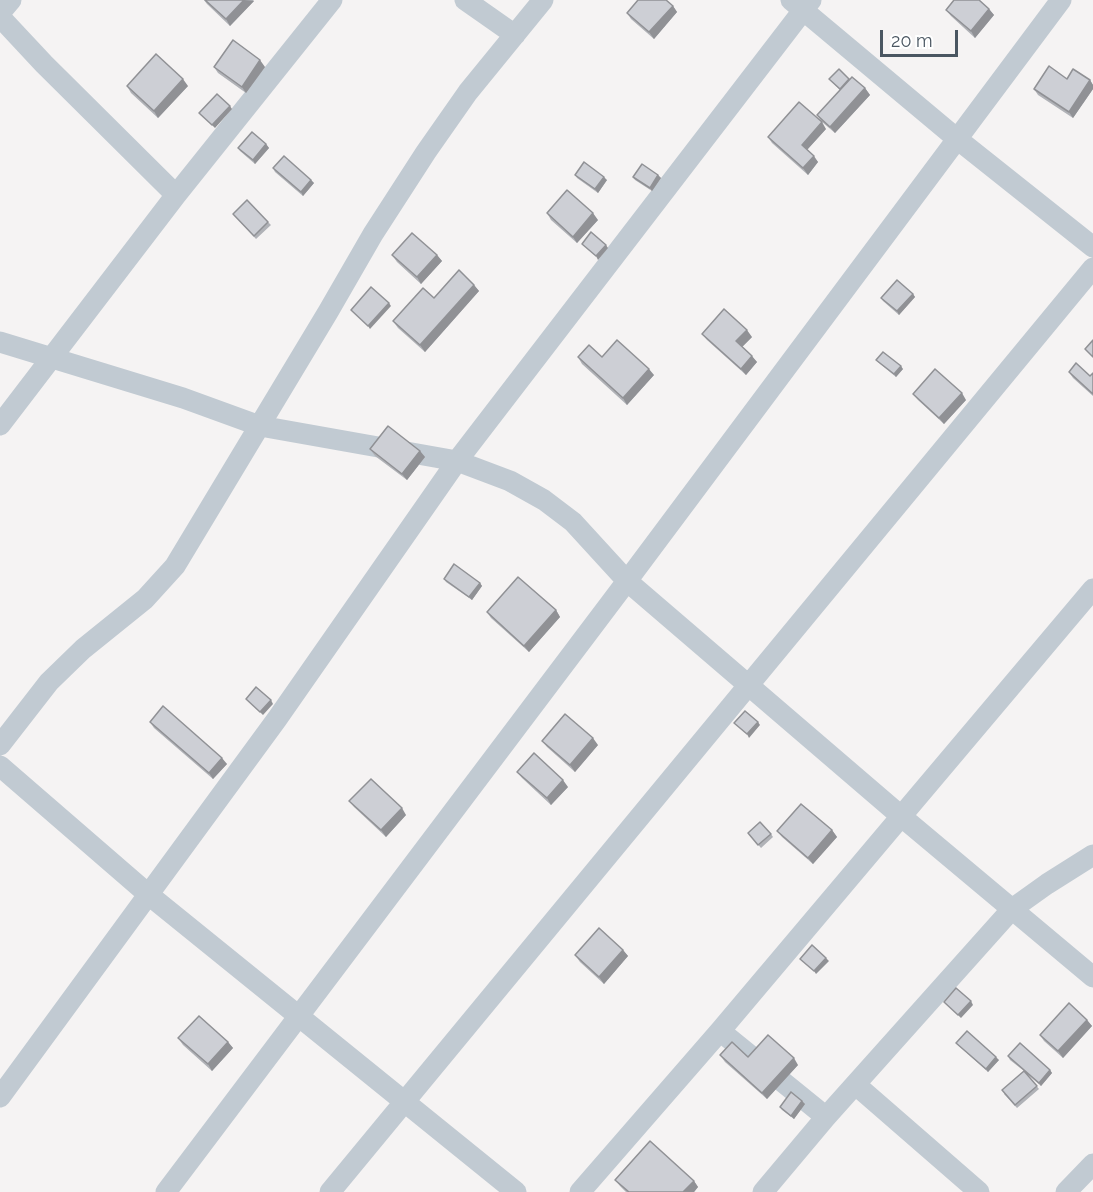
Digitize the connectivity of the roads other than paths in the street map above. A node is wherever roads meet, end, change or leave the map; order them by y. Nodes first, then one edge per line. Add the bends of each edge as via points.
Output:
1 (11, 0) edge
2 (332, 0) edge
3 (465, 0) edge
4 (543, 0) edge
5 (1061, 0) edge
6 (802, 4) edge
7 (0, 15) edge
8 (515, 35) junction
9 (956, 138) junction
10 (176, 195) junction
11 (1093, 247) edge
12 (1093, 268) edge
13 (0, 342) edge
14 (52, 358) junction
15 (0, 425) edge
16 (260, 426) junction
17 (457, 461) junction
18 (627, 581) junction
19 (1093, 589) edge
20 (747, 685) junction
21 (0, 745) edge
22 (0, 766) edge
23 (902, 817) junction
24 (1093, 855) edge
25 (149, 895) junction
26 (1012, 909) junction
27 (1093, 977) edge
28 (299, 1017) junction
29 (720, 1031) junction
30 (856, 1085) junction
31 (0, 1097) edge
32 (407, 1102) junction
33 (826, 1117) junction
34 (1093, 1164) edge
35 (166, 1192) edge
36 (330, 1192) edge
37 (516, 1192) edge
38 (580, 1192) edge
39 (763, 1192) edge
40 (978, 1192) edge
41 (1066, 1192) edge

1 - 7 street
2 - 10 street
3 - 8 street
4 - 8 street
5 - 9 street
6 - 9 street
6 - 17 street
7 - 10 street
8 - 16 street via 426,152
9 - 11 street
9 - 18 street
10 - 14 street
12 - 20 street
13 - 14 street
14 - 15 street
14 - 16 street
16 - 17 street
16 - 21 street via 175,566 145,599 82,649 49,682
17 - 18 street via 510,481 544,500 573,522
17 - 25 street
18 - 20 street
18 - 28 street
19 - 23 street
20 - 23 street
20 - 32 street
22 - 25 street
23 - 26 street
23 - 29 street
24 - 26 street
25 - 28 street
25 - 31 street
26 - 27 street
26 - 30 street
28 - 32 street
28 - 35 street
29 - 33 street
29 - 38 street
30 - 33 street
30 - 40 street
32 - 36 street
32 - 37 street
33 - 39 street
34 - 41 street

